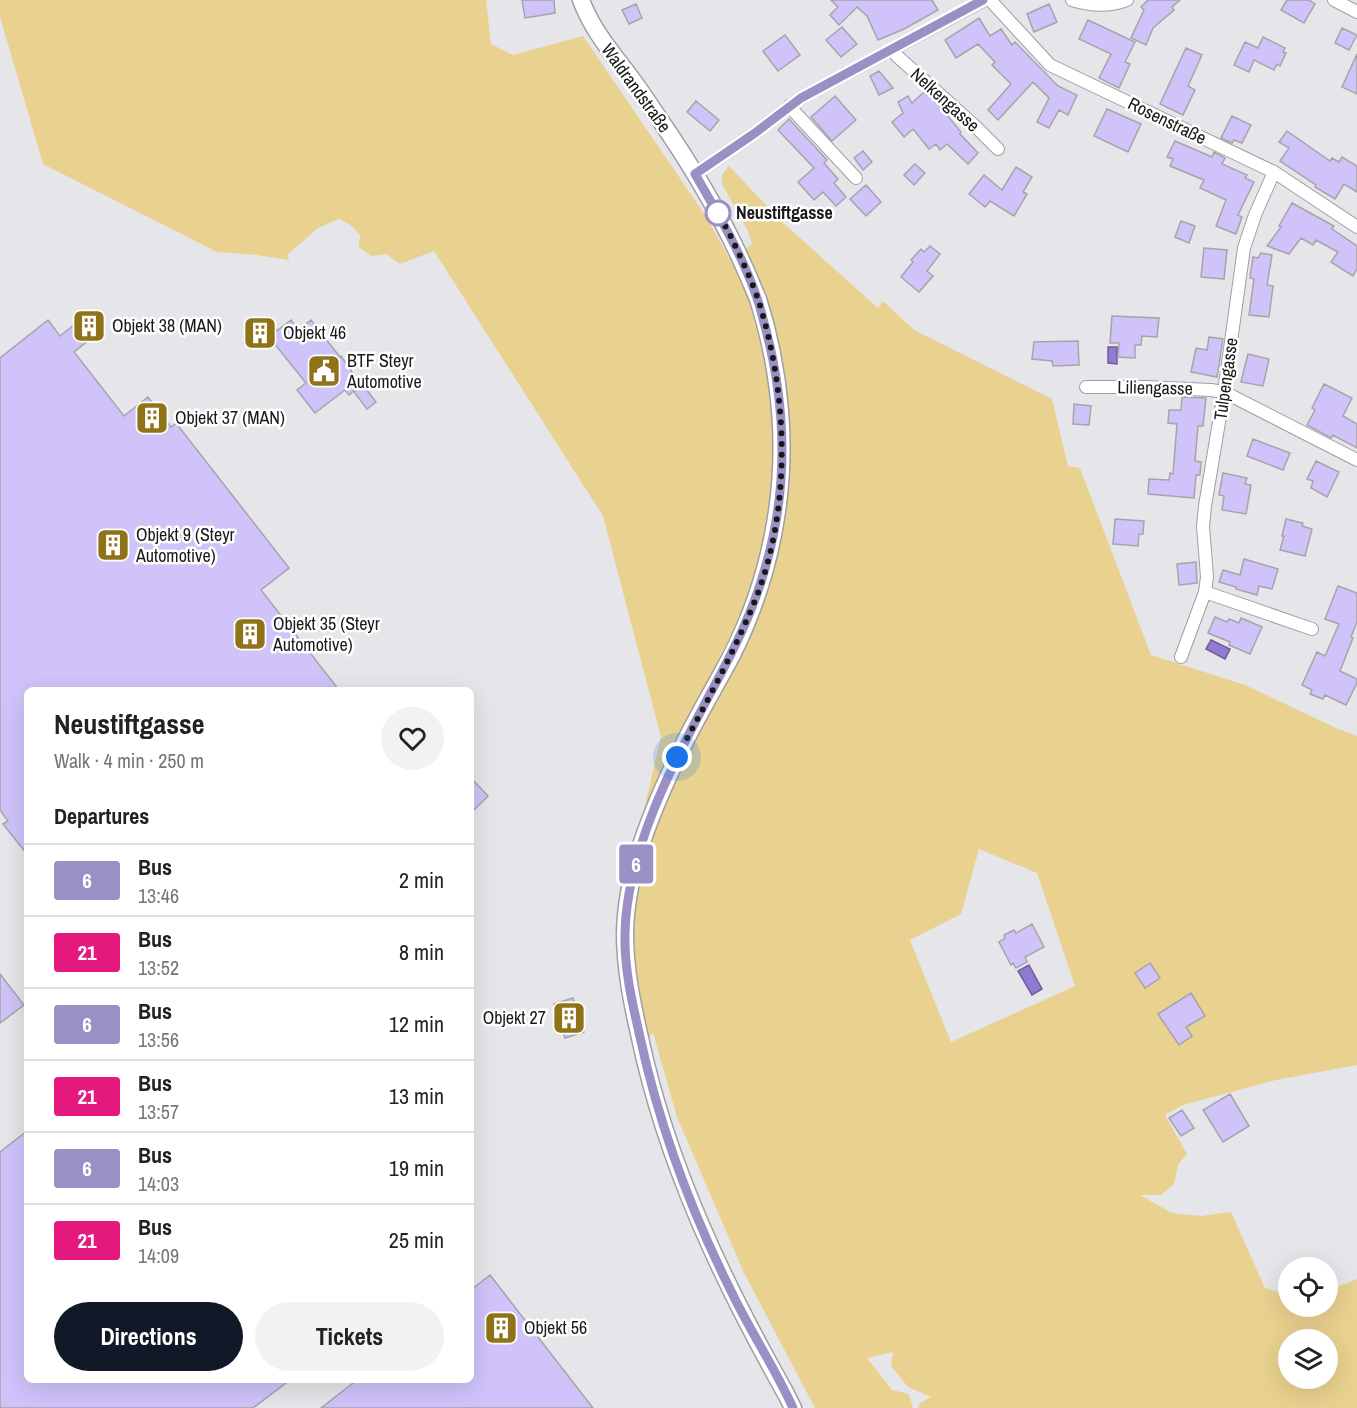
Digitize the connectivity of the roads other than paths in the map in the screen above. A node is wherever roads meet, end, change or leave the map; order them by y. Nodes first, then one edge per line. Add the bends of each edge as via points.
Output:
1 (581, 0) edge
2 (984, 0) edge
3 (990, 0) edge
4 (1072, 0) edge
5 (1127, 0) edge
6 (1334, 0) edge
7 (1357, 12) edge
8 (892, 50) junction
9 (789, 106) junction
10 (998, 150) dead end
11 (1274, 172) junction
12 (695, 174) junction
13 (856, 178) dead end
14 (1357, 227) edge
15 (1086, 387) dead end
16 (1224, 392) junction
17 (1357, 460) edge
18 (1205, 592) junction
19 (1312, 629) dead end
20 (1181, 657) dead end
21 (793, 1408) edge

1 - 12 street, Waldrandstraße via 600,37
2 - 8 street
3 - 11 street, Rosenstraße via 1050,65
4 - 5 street via 1108,5
6 - 7 street
8 - 9 street
8 - 10 street, Nelkengasse
9 - 12 street
9 - 13 street
11 - 14 street, Rosenstraße
11 - 16 street, Tulpengasse via 1244,249
12 - 21 street via 730,235 758,299 780,409 779,502 767,565 756,597 735,649 677,757 641,847 627,913 627,979 645,1063 692,1204 731,1292
15 - 16 street, Liliengasse
16 - 17 street
16 - 18 street, Tulpengasse via 1203,526
18 - 19 street
18 - 20 street, Tulpengasse

